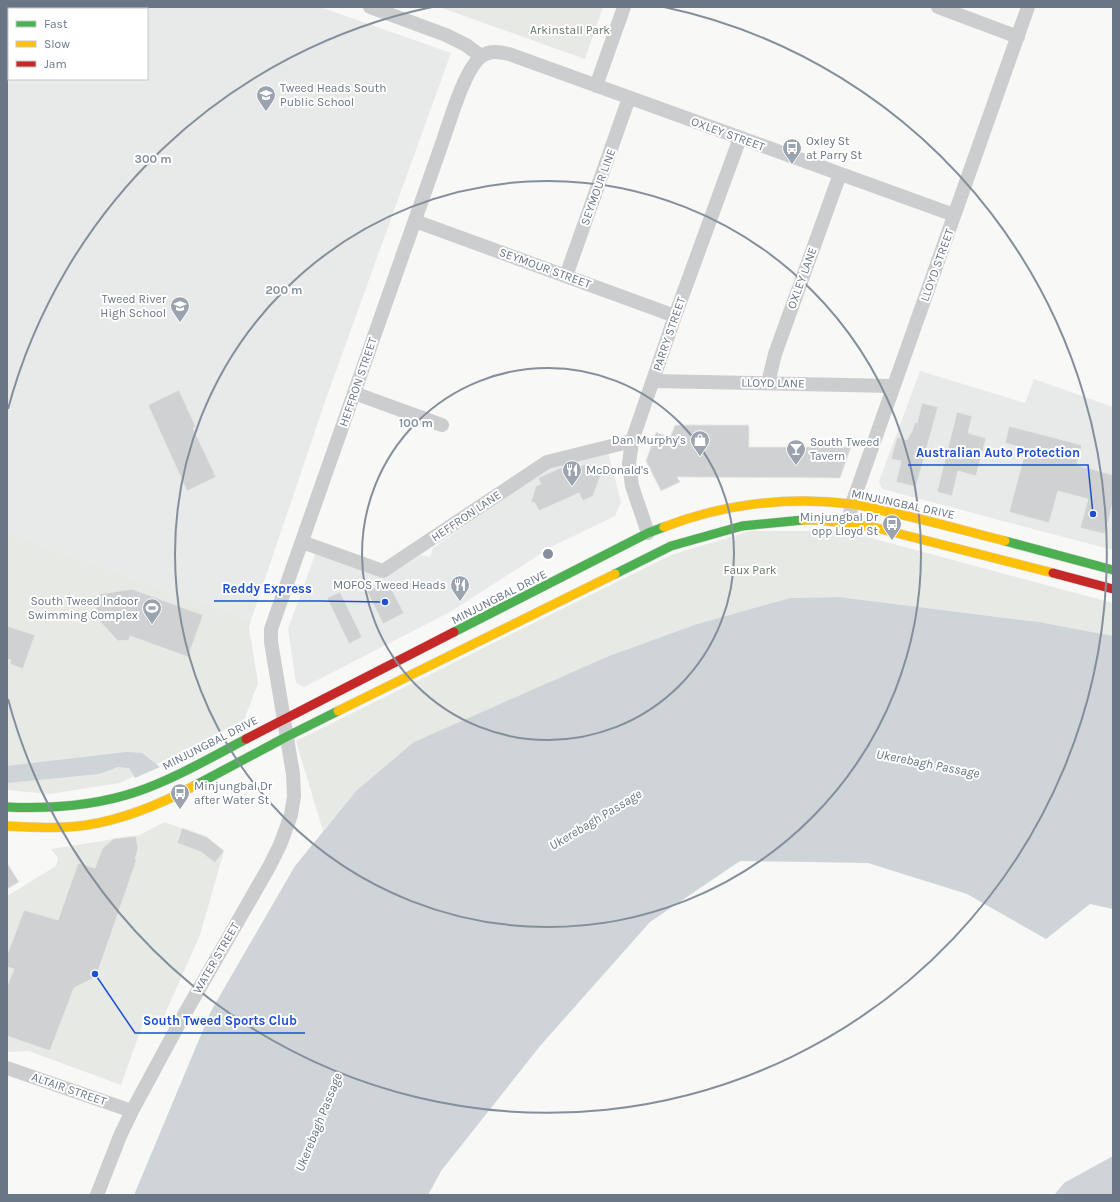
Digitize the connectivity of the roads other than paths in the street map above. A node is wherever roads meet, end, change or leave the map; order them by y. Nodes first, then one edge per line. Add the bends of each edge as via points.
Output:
1 (370, 7) edge
2 (624, 7) edge
3 (938, 7) edge
4 (1028, 7) edge
5 (1018, 37) junction
6 (481, 56) junction
7 (596, 86) junction
8 (629, 98) junction
9 (740, 138) junction
10 (840, 174) junction
11 (954, 215) junction
12 (415, 222) junction
13 (566, 276) junction
14 (675, 316) junction
15 (653, 381) junction
16 (768, 383) junction
17 (893, 386) junction
18 (354, 393) junction
19 (442, 425) dead end
20 (632, 441) junction
21 (852, 504) junction
22 (848, 523) junction
23 (648, 533) junction
24 (302, 542) junction
25 (1113, 570) edge
26 (1113, 590) edge
27 (283, 720) junction
28 (286, 737) junction
29 (7, 807) edge
30 (7, 826) edge
31 (7, 1068) edge
32 (132, 1111) junction
33 (97, 1195) edge

1 - 6 street via 446,35
2 - 7 street
3 - 5 street
4 - 5 street, LLOYD STREET
5 - 11 street, LLOYD STREET
6 - 7 street, OXLEY STREET via 490,52 502,53
6 - 12 street, HEFFRON STREET via 466,77
7 - 8 street, OXLEY STREET
8 - 9 street, OXLEY STREET
8 - 13 street, SEYMOUR LINE
9 - 10 street, OXLEY STREET
9 - 14 street, PARRY STREET
10 - 11 street, OXLEY STREET
10 - 16 street, OXLEY LANE via 775,354
11 - 17 street, LLOYD STREET
12 - 13 street, SEYMOUR STREET
12 - 18 street, HEFFRON STREET
13 - 14 street, SEYMOUR STREET
14 - 15 street, PARRY STREET
15 - 16 street, LLOYD LANE
15 - 20 street, PARRY STREET
16 - 17 street, LLOYD LANE
17 - 21 street, LLOYD STREET
18 - 19 street
18 - 24 street, HEFFRON STREET
20 - 23 street, PARRY STREET via 629,464 632,486
20 - 24 street, HEFFRON LANE via 547,462 383,571
21 - 22 street, LLOYD STREET
21 - 23 main road, MINJUNGBAL DRIVE via 776,501 690,517
21 - 25 main road, MINJUNGBAL DRIVE via 912,517
22 - 26 main road via 911,536
22 - 28 main road via 796,520 742,526 671,546
23 - 27 main road, MINJUNGBAL DRIVE
24 - 27 street, HEFFRON STREET via 270,637
27 - 28 street, HEFFRON STREET
27 - 29 main road, MINJUNGBAL DRIVE via 186,770 129,795 76,806
28 - 30 main road via 171,798 132,814 87,825
28 - 32 street, WATER STREET via 294,796 284,835
31 - 32 street, ALTAIR STREET
32 - 33 street, WATER STREET

